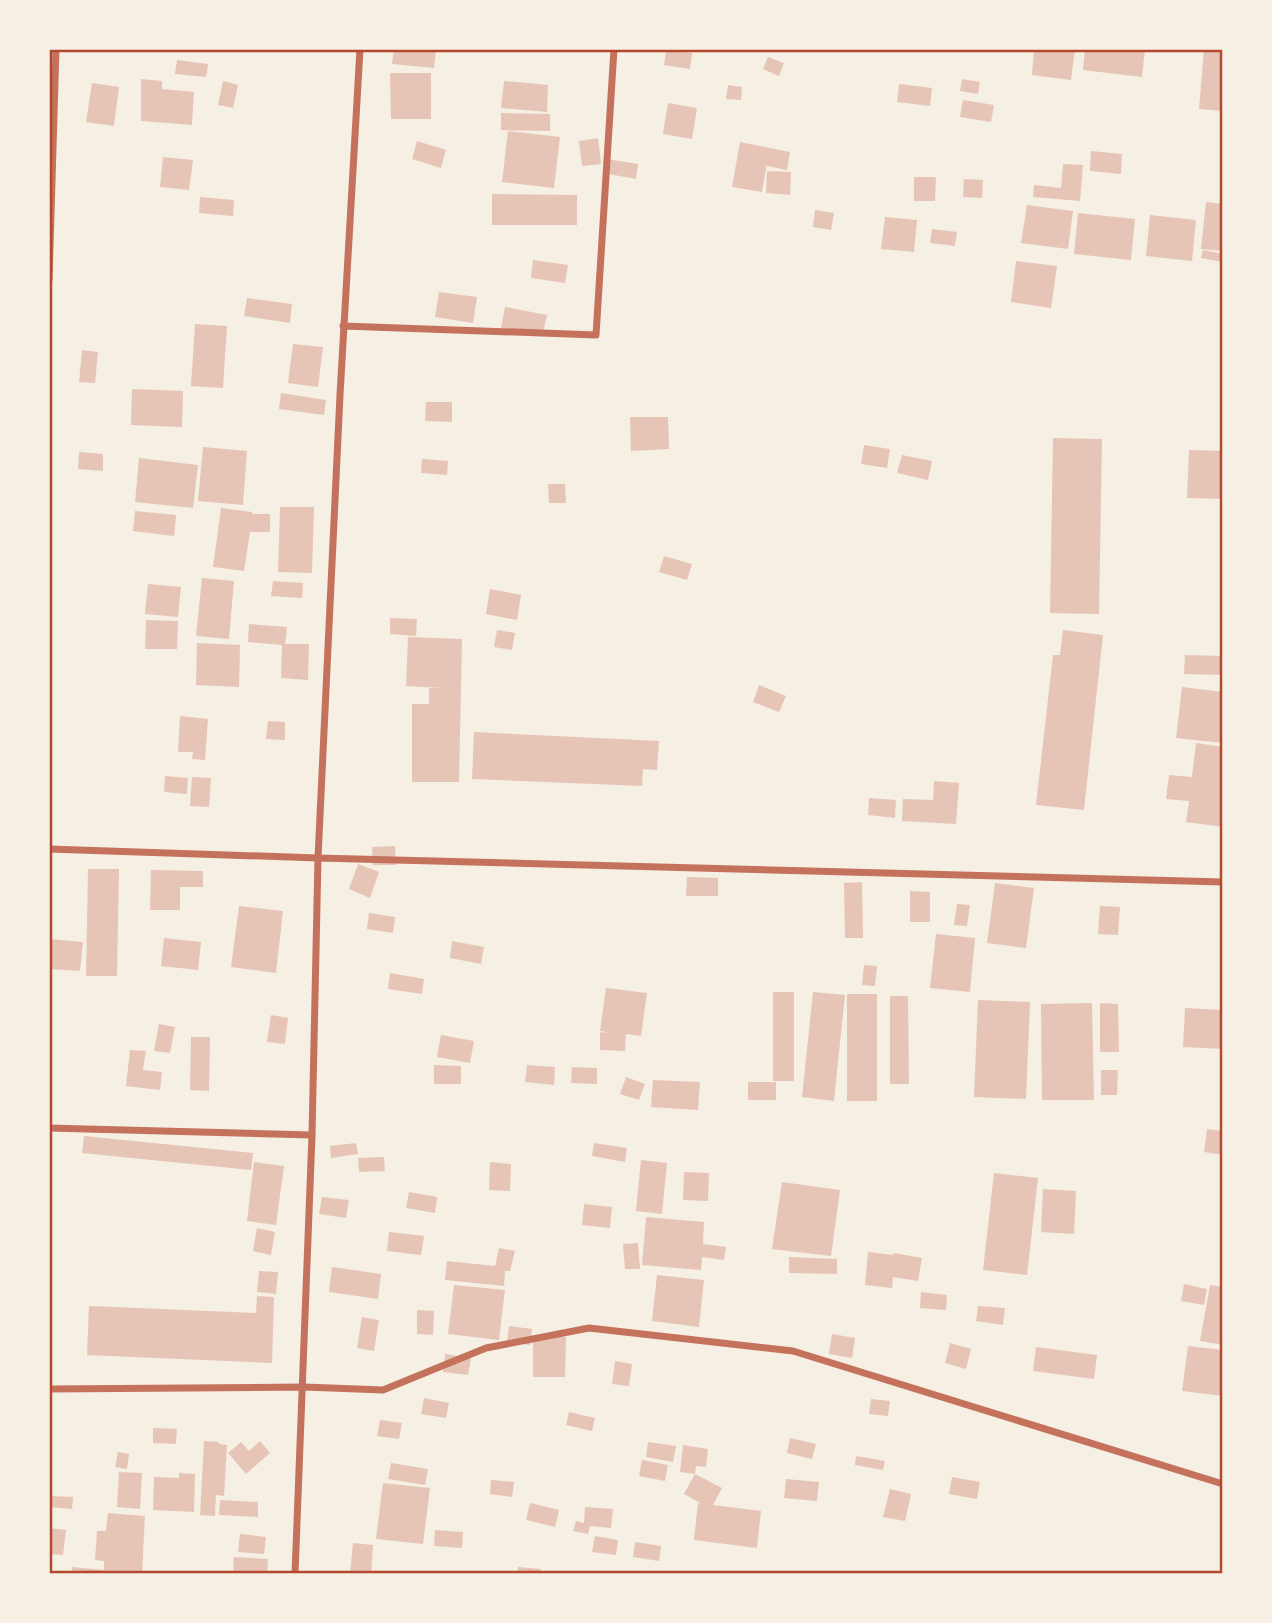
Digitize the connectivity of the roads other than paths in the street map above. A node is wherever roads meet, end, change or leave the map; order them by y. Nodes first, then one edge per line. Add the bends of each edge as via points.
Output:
1 (57, 49) edge
2 (360, 49) edge
3 (614, 49) edge
4 (49, 280) edge
5 (343, 326) junction
6 (49, 849) edge
7 (318, 858) junction
8 (1223, 882) edge
9 (49, 1128) edge
10 (312, 1135) junction
11 (304, 1387) junction
12 (49, 1389) edge
13 (1223, 1484) edge
14 (295, 1574) edge

1 - 4 street
2 - 5 street
3 - 5 street via 596,335
5 - 7 street
6 - 7 street
7 - 8 street
7 - 10 street
9 - 10 street
10 - 11 street
11 - 12 street
11 - 13 street via 383,1390 486,1348 589,1328 793,1352
11 - 14 street

